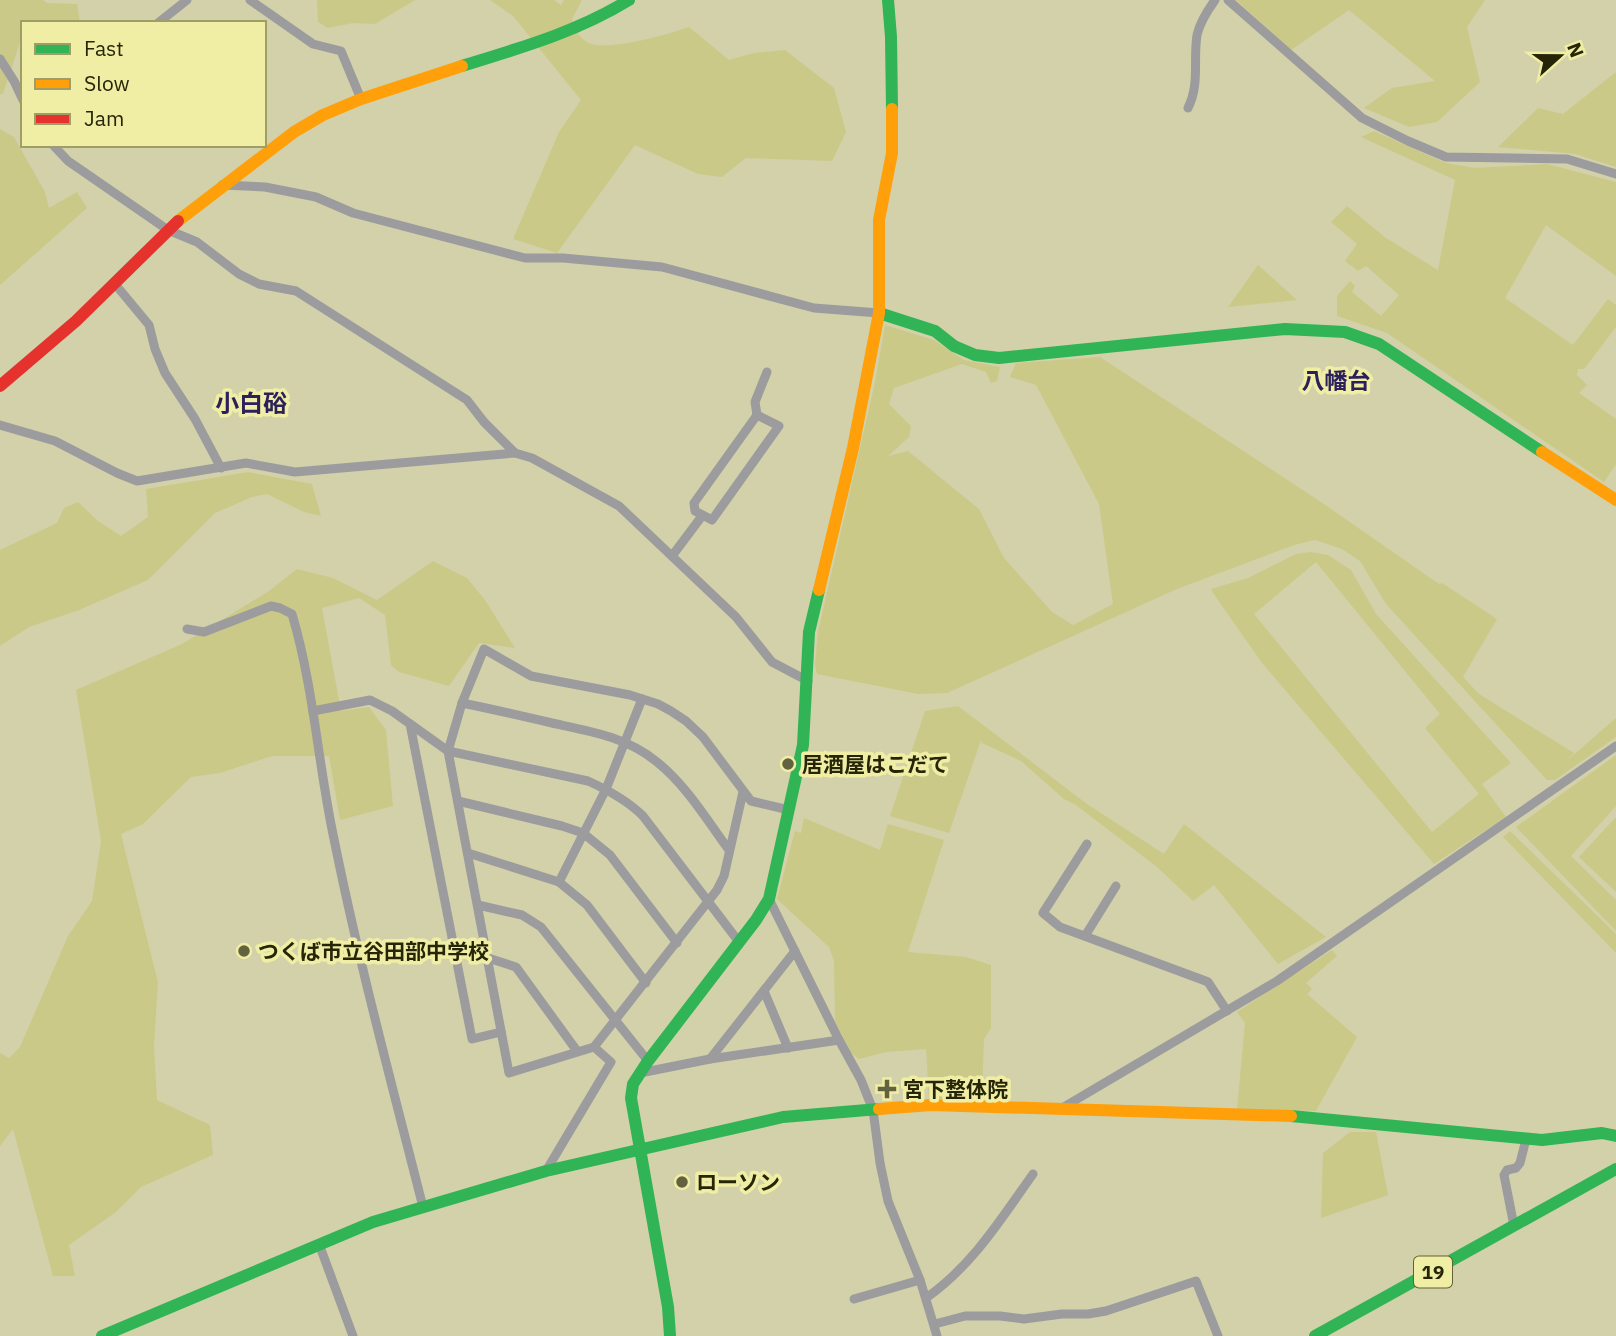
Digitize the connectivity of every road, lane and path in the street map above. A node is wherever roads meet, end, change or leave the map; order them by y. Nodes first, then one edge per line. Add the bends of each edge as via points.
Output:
1 (187, 0) edge
2 (250, 0) edge
3 (629, 0) edge
4 (888, 0) edge
5 (1215, 0) edge
6 (1228, 0) edge
7 (161, 21) edge
8 (0, 60) edge
9 (21, 96) edge
10 (361, 99) junction
11 (1188, 107) dead end
12 (55, 147) edge
13 (1616, 174) edge
14 (222, 185) junction
15 (168, 230) junction
16 (115, 284) junction
17 (879, 313) junction
18 (767, 372) dead end
19 (0, 386) edge
20 (757, 415) junction
21 (0, 425) edge
22 (515, 453) junction
23 (221, 468) junction
24 (1616, 500) edge
25 (702, 516) junction
26 (672, 556) junction
27 (187, 629) dead end
28 (808, 681) junction
29 (642, 699) junction
30 (462, 702) junction
31 (313, 711) junction
32 (410, 724) junction
33 (625, 742) junction
34 (1616, 746) edge
35 (448, 751) junction
36 (606, 789) junction
37 (743, 792) junction
38 (458, 801) junction
39 (789, 810) junction
40 (583, 834) junction
41 (1087, 844) dead end
42 (729, 849) junction
43 (468, 853) junction
44 (559, 882) junction
45 (1116, 886) dead end
46 (769, 899) junction
47 (709, 903) junction
48 (478, 905) junction
49 (1085, 936) junction
50 (739, 942) junction
51 (677, 943) junction
52 (795, 951) junction
53 (488, 958) junction
54 (646, 983) junction
55 (764, 991) junction
56 (1227, 1011) junction
57 (616, 1022) junction
58 (500, 1032) junction
59 (839, 1040) junction
60 (594, 1047) junction
61 (788, 1048) junction
62 (577, 1051) junction
63 (710, 1059) junction
64 (648, 1061) junction
65 (639, 1073) junction
66 (1062, 1108) junction
67 (873, 1110) junction
68 (1616, 1136) edge
69 (1526, 1139) junction
70 (640, 1148) junction
71 (1616, 1169) edge
72 (546, 1171) junction
73 (1033, 1174) dead end
74 (423, 1207) junction
75 (1514, 1226) junction
76 (319, 1244) junction
77 (920, 1280) junction
78 (926, 1298) junction
79 (853, 1299) dead end
80 (935, 1324) junction
81 (102, 1336) edge
82 (353, 1336) edge
83 (670, 1336) edge
84 (937, 1336) edge
85 (1218, 1336) edge
86 (1315, 1336) edge

1 - 7 street
2 - 10 street via 313,44 341,51
3 - 10 street via 563,34
4 - 17 street via 891,153 879,220
5 - 11 street via 1197,36 1196,83
6 - 13 street via 1362,118 1408,141 1446,157 1567,159
8 - 9 street
10 - 14 street via 294,132
12 - 15 street via 68,161
14 - 15 street
14 - 17 street via 316,197 353,213 525,258 662,267 814,308
15 - 16 street
15 - 22 street via 197,242 258,284 296,291 355,326 467,400
16 - 19 street
16 - 23 street via 149,325 165,373
17 - 24 street via 935,331 975,355 999,358 1285,329 1345,332 1379,344
17 - 28 street via 853,448 809,632
18 - 20 street via 755,402
20 - 25 street via 694,503
20 - 25 street via 779,426 712,520
21 - 23 street via 55,441 137,481
22 - 23 street via 295,472 246,463
22 - 26 street via 619,506
25 - 26 street
26 - 28 street via 736,617 772,662
27 - 31 street via 204,632 271,607 292,614
28 - 39 street via 803,745
29 - 30 street via 531,676 484,649
29 - 33 street
29 - 37 street via 686,721
30 - 33 street
30 - 35 street
31 - 32 street via 370,700
31 - 74 street via 333,837
32 - 35 street
32 - 58 street via 472,1039
33 - 36 street
33 - 42 street via 666,770
34 - 56 street via 1336,942
35 - 36 street via 588,781
35 - 38 street
36 - 40 street
36 - 47 street via 643,817
37 - 39 street via 751,801
37 - 42 street
38 - 40 street
38 - 43 street
39 - 46 street
40 - 44 street
40 - 51 street via 610,855
41 - 49 street via 1043,913 1060,927
42 - 47 street via 724,876
43 - 44 street
43 - 48 street
44 - 54 street via 587,905
45 - 49 street
46 - 50 street
46 - 52 street
47 - 50 street
47 - 51 street
48 - 53 street
48 - 57 street via 522,915 541,927
49 - 56 street via 1208,982
50 - 64 street
51 - 54 street
52 - 55 street
52 - 59 street
53 - 58 street
53 - 62 street via 516,967
54 - 57 street
55 - 61 street
55 - 63 street
56 - 66 street
57 - 60 street
57 - 64 street
58 - 62 street via 509,1073
59 - 61 street
59 - 67 street
60 - 62 street
60 - 72 street via 611,1062
61 - 63 street
63 - 65 street
64 - 65 street
65 - 70 street via 631,1098
66 - 67 street via 930,1105
66 - 69 street via 1280,1115
67 - 70 street via 783,1117
67 - 77 street via 888,1202
68 - 69 street
69 - 75 street via 1520,1163 1504,1175
70 - 72 street
70 - 83 street
71 - 75 street, 19
72 - 74 street
73 - 78 street via 968,1263
74 - 76 street
75 - 86 street, 19
76 - 81 street
76 - 82 street
77 - 78 street
77 - 79 street
78 - 80 street
80 - 84 street
80 - 85 street via 965,1316 1024,1319 1088,1314 1196,1281

